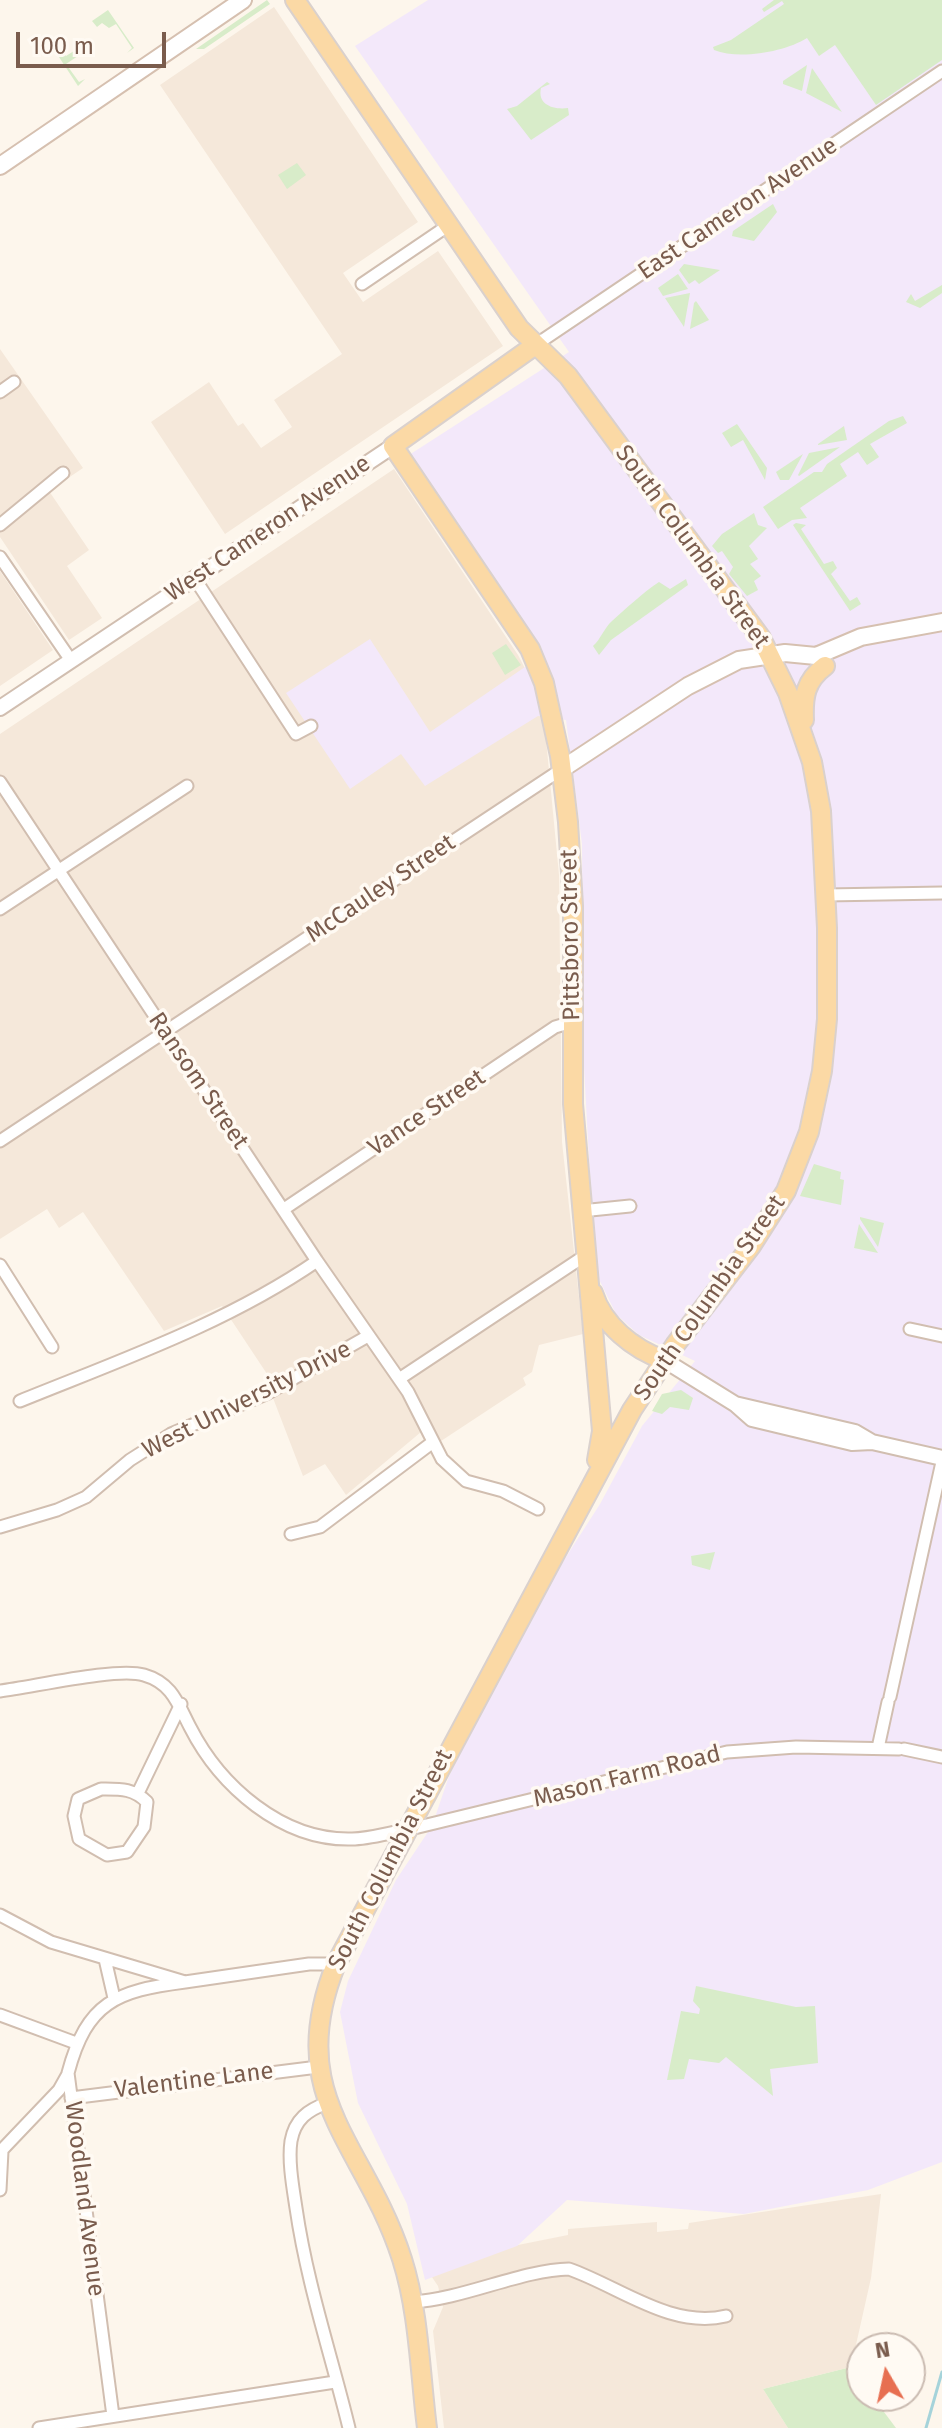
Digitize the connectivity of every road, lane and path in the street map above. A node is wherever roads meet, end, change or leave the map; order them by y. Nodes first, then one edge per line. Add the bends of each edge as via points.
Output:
1 (243, 0) edge
2 (295, 0) edge
3 (942, 71) edge
4 (0, 166) edge
5 (449, 225) junction
6 (362, 284) dead end
7 (534, 346) junction
8 (14, 382) dead end
9 (0, 392) edge
10 (393, 446) junction
11 (63, 473) dead end
12 (0, 525) edge
13 (0, 557) edge
14 (195, 579) junction
15 (942, 622) edge
16 (879, 636) junction
17 (770, 654) junction
18 (70, 659) junction
19 (825, 666) junction
20 (0, 708) edge
21 (311, 726) dead end
22 (805, 739) junction
23 (562, 769) junction
24 (0, 782) edge
25 (187, 786) dead end
26 (59, 870) junction
27 (942, 893) edge
28 (826, 895) junction
29 (0, 909) edge
30 (572, 1022) junction
31 (165, 1032) junction
32 (0, 1141) edge
33 (630, 1206) dead end
34 (284, 1209) junction
35 (581, 1211) junction
36 (586, 1255) junction
37 (317, 1261) junction
38 (0, 1265) edge
39 (589, 1277) junction
40 (4, 1280) edge
41 (910, 1329) dead end
42 (368, 1336) junction
43 (942, 1336) edge
44 (52, 1347) dead end
45 (664, 1360) junction
46 (399, 1379) junction
47 (20, 1401) dead end
48 (433, 1442) junction
49 (942, 1460) edge
50 (598, 1468) junction
51 (538, 1509) dead end
52 (0, 1527) edge
53 (291, 1534) dead end
54 (0, 1691) edge
55 (181, 1704) junction
56 (878, 1748) junction
57 (942, 1757) edge
58 (138, 1793) junction
59 (406, 1830) junction
60 (0, 1915) edge
61 (105, 1959) junction
62 (336, 1964) junction
63 (185, 1982) junction
64 (114, 1998) junction
65 (0, 2015) edge
66 (76, 2043) junction
67 (318, 2067) junction
68 (68, 2073) junction
69 (71, 2098) junction
70 (327, 2103) junction
71 (1, 2152) edge
72 (0, 2190) edge
73 (412, 2302) junction
74 (726, 2316) dead end
75 (335, 2382) junction
76 (113, 2416) junction
77 (39, 2428) edge
78 (349, 2428) edge
79 (427, 2428) edge

1 - 4 main road
2 - 5 main road, South Columbia Street
3 - 7 street, East Cameron Avenue
5 - 6 street
5 - 7 main road, South Columbia Street
7 - 10 main road, West Cameron Avenue
7 - 17 main road, South Columbia Street via 559,365 583,395
8 - 9 street
10 - 14 street, West Cameron Avenue
10 - 23 main road, Pittsboro Street via 530,649 544,683
11 - 12 street
13 - 18 street
14 - 18 street, West Cameron Avenue
14 - 21 street via 296,734
15 - 16 main road
16 - 17 main road via 861,637 816,656
16 - 19 main road
17 - 19 main road via 789,664
17 - 22 main road, South Columbia Street
17 - 23 main road, McCauley Street via 707,675
18 - 20 street, West Cameron Avenue
19 - 22 main road via 806,689
22 - 28 main road, South Columbia Street via 821,811
23 - 30 main road, Pittsboro Street via 573,906
23 - 31 street, McCauley Street
24 - 26 street, Ransom Street
25 - 26 street
26 - 29 street
26 - 31 street, Ransom Street
27 - 28 street
28 - 45 main road, South Columbia Street via 827,1034 803,1148 786,1191 751,1246
30 - 34 street, Vance Street via 555,1027
30 - 35 main road, Pittsboro Street
31 - 32 street, McCauley Street
31 - 34 street, Ransom Street
33 - 35 street
34 - 37 street, Ransom Street
35 - 36 main road, Pittsboro Street
36 - 39 main road, Pittsboro Street
36 - 46 street
37 - 42 street, Ransom Street
37 - 47 street via 217,1318
38 - 40 street
39 - 45 main road via 609,1323 649,1355
39 - 50 main road, Pittsboro Street via 602,1431
40 - 44 street
41 - 43 street
42 - 46 street, Ransom Street
42 - 52 street, West University Drive via 268,1393 163,1439 86,1497
45 - 49 street via 752,1419
45 - 50 main road, South Columbia Street
46 - 48 street, Ransom Street
48 - 51 street, Ransom Street via 448,1467 466,1481 503,1491
48 - 53 street via 320,1527
49 - 56 street
50 - 59 main road, South Columbia Street
54 - 55 street via 131,1672 157,1680
55 - 58 street
55 - 59 street, Mason Farm Road via 223,1775 274,1818 314,1835 343,1838
56 - 57 street, Mason Farm Road
56 - 59 street, Mason Farm Road via 719,1753
58 - 58 street via 101,1789 78,1799 74,1816 79,1839 107,1855 127,1852 144,1827 147,1802
59 - 62 main road, South Columbia Street
60 - 61 street via 51,1942
61 - 63 street
61 - 64 street
62 - 63 street, Woodland Avenue
62 - 67 main road, South Columbia Street via 321,2004
63 - 64 street, Woodland Avenue
64 - 66 street, Woodland Avenue via 93,2016
65 - 66 street
66 - 68 street, Woodland Avenue
67 - 69 street, Valentine Lane
67 - 70 main road, South Columbia Street
68 - 69 street, Woodland Avenue
68 - 71 street
69 - 76 street, Woodland Avenue
70 - 73 main road, South Columbia Street via 392,2228
70 - 75 street via 308,2111 291,2141 303,2258
71 - 72 street
73 - 74 street via 569,2269 674,2316 699,2321
73 - 79 main road, South Columbia Street
75 - 76 street
75 - 78 street
76 - 77 street

